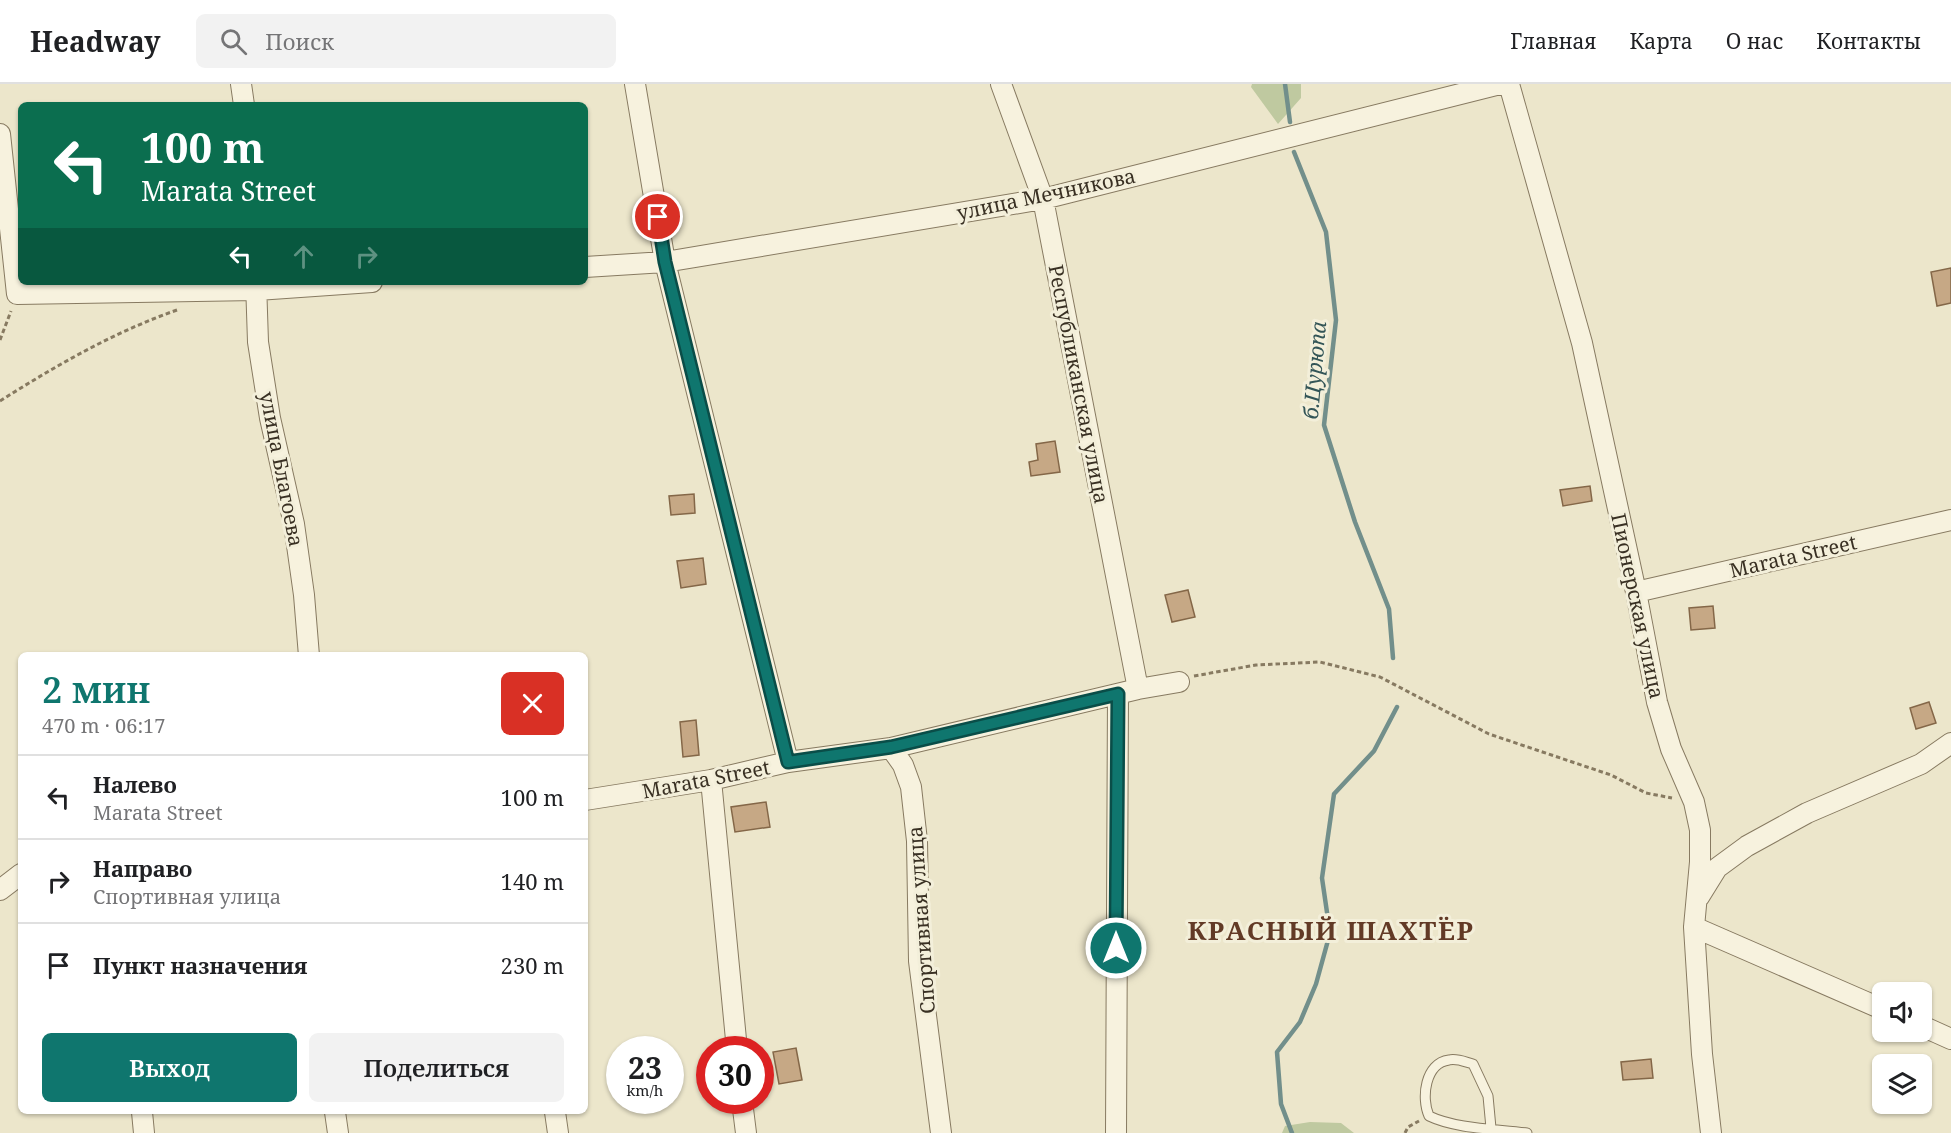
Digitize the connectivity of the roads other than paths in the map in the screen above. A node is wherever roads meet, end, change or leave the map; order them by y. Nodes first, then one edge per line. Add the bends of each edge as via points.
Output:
1 (241, 84) edge
2 (635, 84) edge
3 (1000, 84) edge
4 (1500, 84) edge
5 (1509, 84) edge
6 (244, 102) edge
7 (0, 134) edge
8 (1043, 199) junction
9 (665, 262) junction
10 (588, 267) edge
11 (285, 285) edge
12 (256, 286) edge
13 (1951, 520) edge
14 (1636, 592) junction
15 (309, 652) edge
16 (1179, 682) road end
17 (1138, 689) junction
18 (1118, 694) junction
19 (1951, 743) edge
20 (891, 747) junction
21 (788, 762) junction
22 (711, 780) junction
23 (588, 800) edge
24 (18, 876) edge
25 (0, 890) edge
26 (1696, 902) junction
27 (1694, 927) junction
28 (1872, 1005) edge
29 (1932, 1030) edge
30 (736, 1036) edge
31 (1951, 1039) edge
32 (142, 1114) edge
33 (336, 1114) edge
34 (555, 1114) edge
35 (744, 1114) edge
36 (1491, 1128) junction
37 (144, 1133) edge
38 (338, 1133) edge
39 (558, 1133) edge
40 (746, 1133) edge
41 (941, 1133) edge
42 (1116, 1133) edge
43 (1527, 1133) edge
44 (1711, 1133) edge

1 - 6 street
2 - 9 street
3 - 8 street, Республиканская улица
4 - 8 street, улица Мечникова
5 - 14 street, Пионерская улица via 1582,343
7 - 12 street via 17,294
8 - 9 street, улица Мечникова
8 - 17 street, Республиканская улица
9 - 10 street, улица Мечникова
9 - 21 street
11 - 12 street
12 - 15 street, улица Благоева via 258,342 294,524
13 - 14 street, Marata Street
14 - 26 street, Пионерская улица via 1657,702 1671,749 1694,802 1700,830
16 - 17 street, Marata Street
17 - 18 street, Marata Street
18 - 20 street, Marata Street
18 - 42 street
19 - 26 street via 1921,764 1807,813 1747,846 1717,868
20 - 21 street, Marata Street
20 - 41 street, Спортивная улица via 911,787 917,841 919,961
21 - 22 street, Marata Street
22 - 23 street, Marata Street
22 - 30 street
24 - 25 street
26 - 27 street, Пионерская улица
27 - 28 street
27 - 44 street, Пионерская улица
29 - 31 street
32 - 37 street
33 - 38 street
34 - 39 street
35 - 40 street
36 - 36 lane via 1438,1121 1429,1116 1425,1093 1431,1071 1445,1060 1473,1064 1488,1096
36 - 43 lane

